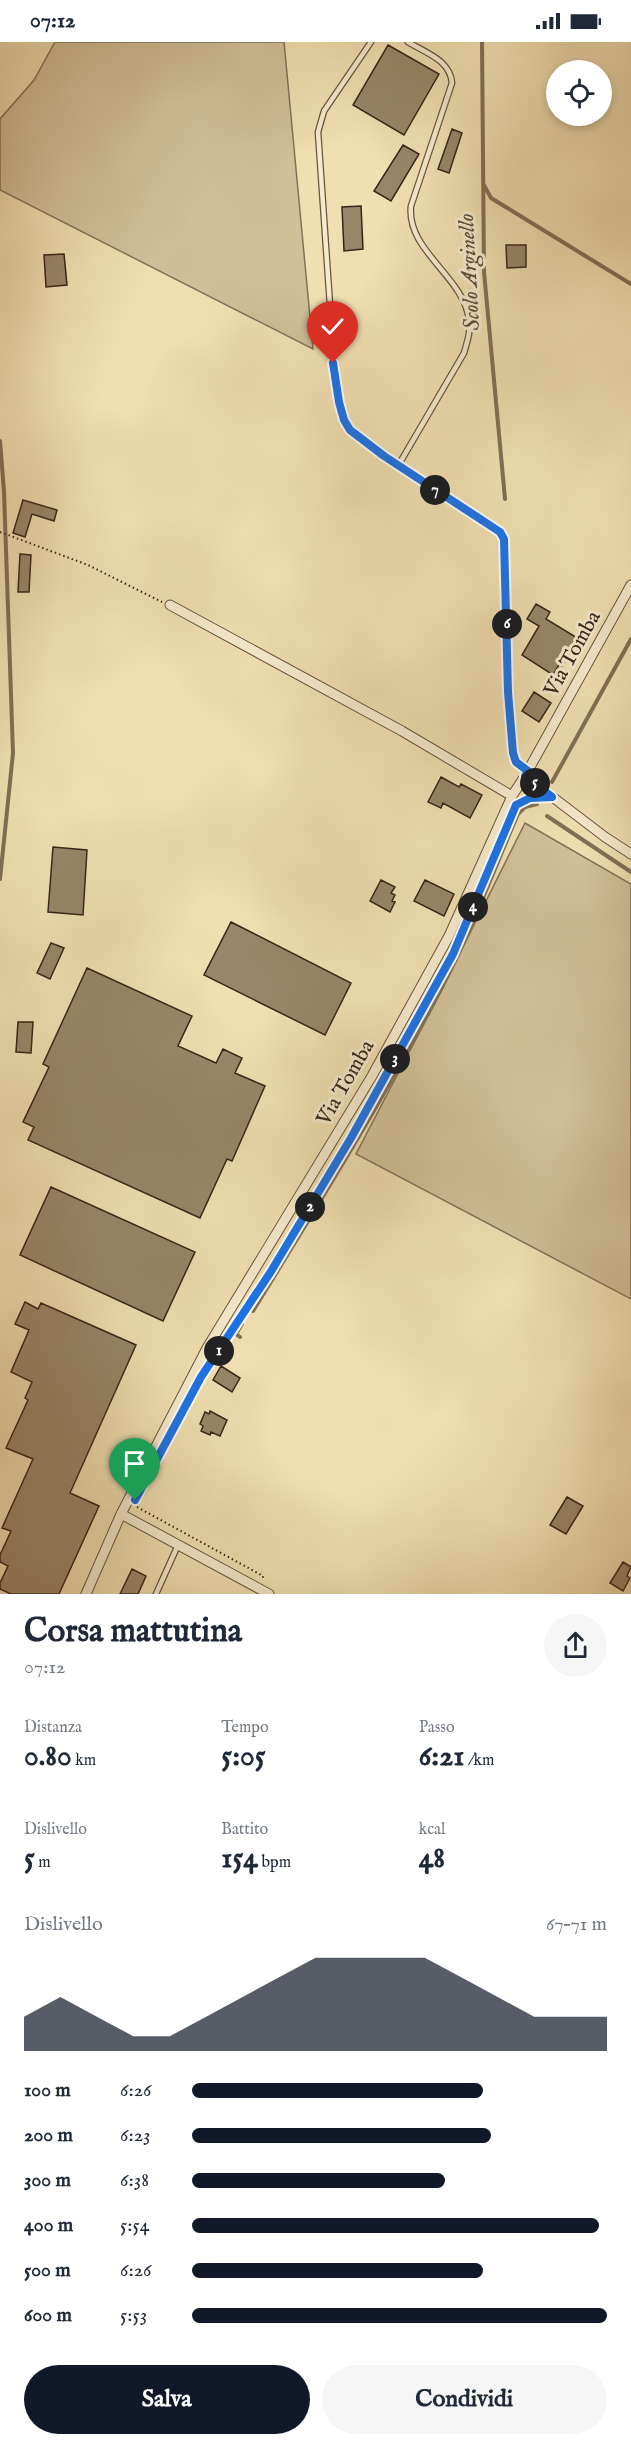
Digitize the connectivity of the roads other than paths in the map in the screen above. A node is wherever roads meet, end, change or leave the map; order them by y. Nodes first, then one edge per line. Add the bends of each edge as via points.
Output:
1 (371, 42) edge
2 (408, 42) edge
3 (398, 466) junction
4 (631, 585) edge
5 (170, 606) road end
6 (527, 773) junction
7 (514, 800) junction
8 (631, 854) edge
9 (121, 1514) junction
10 (178, 1545) junction
11 (265, 1592) edge
12 (86, 1594) edge
13 (156, 1594) edge

1 - 3 lane via 324,111 318,132 333,363 344,420 359,438
2 - 3 lane via 444,63 451,72 452,83 411,206 411,227 458,294 466,308 469,327 464,353
3 - 6 lane via 500,532 504,539 513,753
4 - 6 street, Via Tomba
5 - 7 street via 402,731
6 - 7 street, Via Tomba
6 - 8 street via 552,797
7 - 9 street, Via Tomba via 449,936 366,1087 202,1357
9 - 10 street
9 - 12 street, Via Tomba
10 - 11 street
10 - 13 lane

